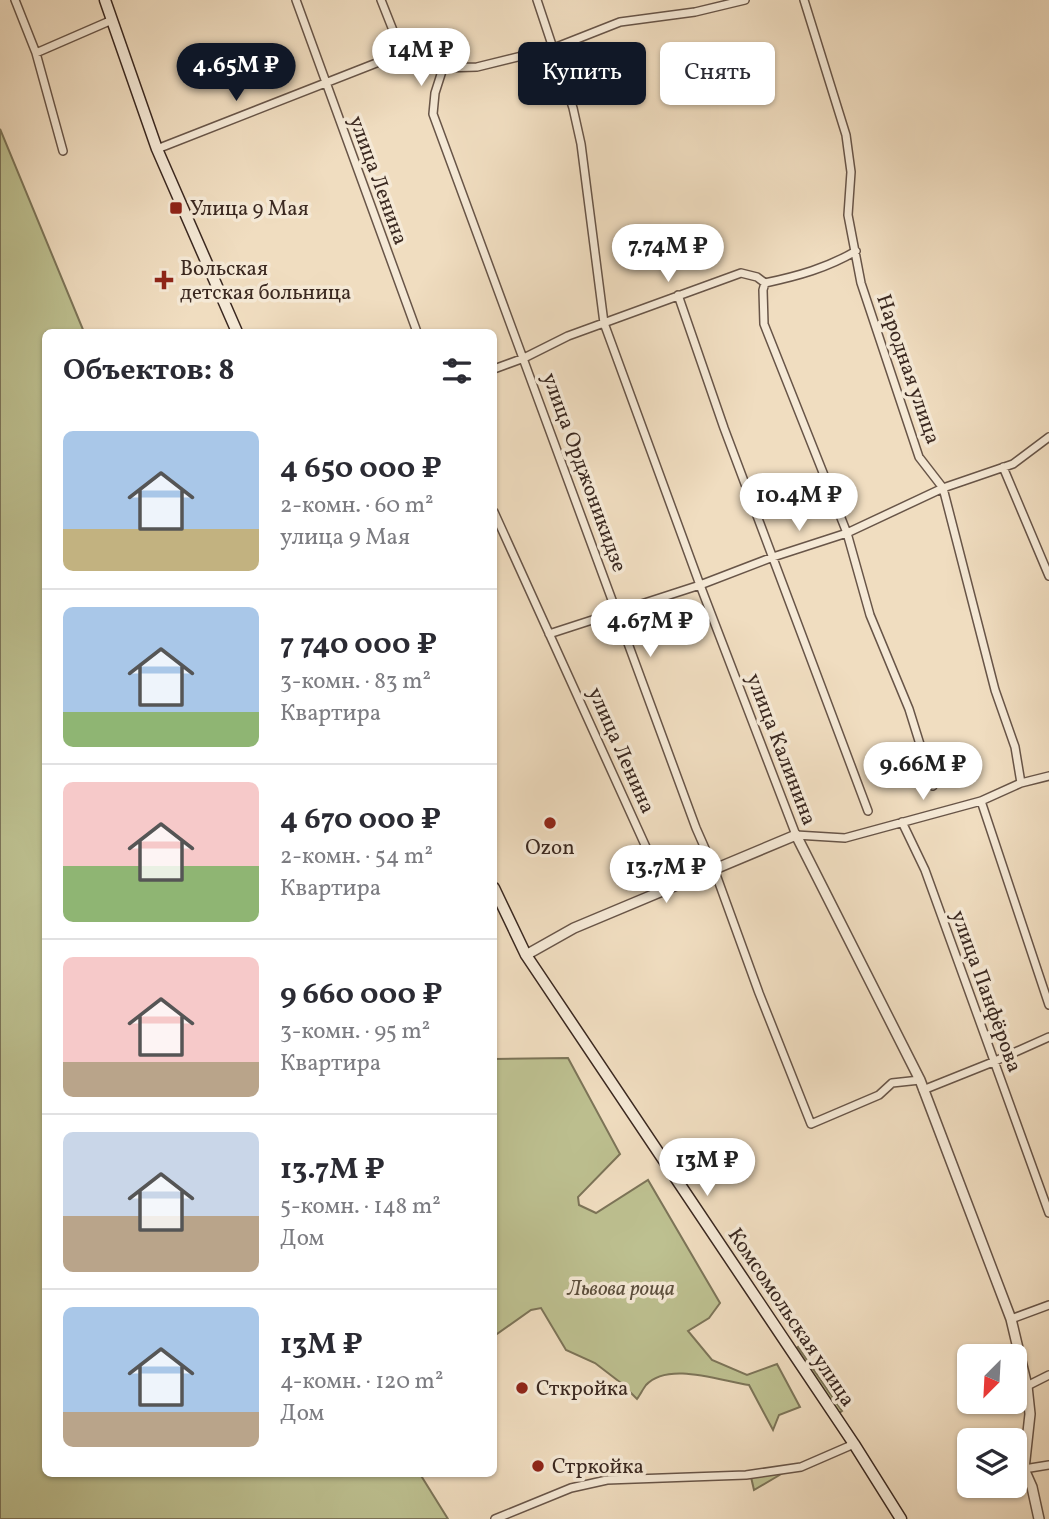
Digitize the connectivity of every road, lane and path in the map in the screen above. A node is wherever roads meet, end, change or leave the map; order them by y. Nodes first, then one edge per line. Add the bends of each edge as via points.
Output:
1 (15, 0) edge
2 (105, 0) edge
3 (296, 0) edge
4 (381, 0) edge
5 (537, 0) edge
6 (745, 0) edge
7 (804, 0) edge
8 (112, 20) junction
9 (552, 42) edge
10 (569, 42) edge
11 (36, 53) junction
12 (402, 53) junction
13 (518, 57) edge
14 (443, 68) junction
15 (325, 83) junction
16 (572, 105) edge
17 (156, 149) junction
18 (64, 152) dead end
19 (856, 251) junction
20 (765, 283) junction
21 (678, 295) junction
22 (604, 323) junction
23 (236, 329) edge
24 (415, 329) edge
25 (524, 358) junction
26 (497, 368) edge
27 (1049, 437) edge
28 (1003, 467) junction
29 (943, 488) junction
30 (497, 519) edge
31 (847, 533) junction
32 (773, 556) junction
33 (1049, 576) edge
34 (700, 586) junction
35 (619, 613) junction
36 (550, 634) junction
37 (1049, 776) edge
38 (1021, 783) junction
39 (933, 786) dead end
40 (981, 801) junction
41 (868, 811) dead end
42 (902, 822) junction
43 (796, 835) junction
44 (714, 869) junction
45 (665, 888) junction
46 (497, 894) edge
47 (526, 955) junction
48 (1049, 1005) edge
49 (1049, 1037) edge
50 (993, 1062) junction
51 (920, 1080) junction
52 (923, 1090) junction
53 (1049, 1213) edge
54 (1049, 1305) edge
55 (1011, 1319) junction
56 (1017, 1344) edge
57 (1049, 1375) edge
58 (1027, 1386) joint
59 (1027, 1442) edge
60 (854, 1444) junction
61 (1049, 1465) edge
62 (1027, 1469) edge
63 (1027, 1476) edge
64 (495, 1519) edge
65 (901, 1519) edge
66 (1039, 1519) edge

1 - 11 street
2 - 8 main road
3 - 15 street, улица Ленина
4 - 12 street
5 - 9 street, улица Калинина
6 - 10 street via 620,22
7 - 19 street, Народная улица via 846,135 851,173 848,215
8 - 11 street
8 - 17 main road
11 - 18 street
12 - 14 street
12 - 15 street
13 - 14 street via 477,67
14 - 25 street, улица Орджоникидзе via 433,114
15 - 17 street
15 - 24 street, улица Ленина
16 - 22 street, улица Калинина
17 - 23 main road
19 - 20 street via 832,265
19 - 29 street, Народная улица via 861,283 919,457
20 - 21 street via 741,273
20 - 31 street via 764,324
21 - 22 street
21 - 32 street
22 - 25 street
22 - 34 street, улица Калинина
25 - 26 street
25 - 35 street, улица Орджоникидзе
27 - 28 street
28 - 29 street
28 - 33 street
29 - 31 street
29 - 38 street, Народная улица
30 - 36 street, улица Ленина
31 - 32 street
31 - 39 street via 870,615 909,709
32 - 34 street
32 - 41 street
34 - 35 street
34 - 43 street, улица Калинина
35 - 36 street
35 - 44 street, улица Орджоникидзе
36 - 45 street, улица Ленина
37 - 38 street
38 - 40 street
40 - 42 street
40 - 48 street
42 - 43 street via 845,838
42 - 50 street, улица Панфёрова via 925,870
43 - 44 street
43 - 51 street, улица Калинина
44 - 45 street
44 - 51 street, улица Орджоникидзе via 811,1124 879,1095 892,1083
45 - 47 street via 573,928
46 - 47 main road, Комсомольская улица
47 - 60 main road, Комсомольская улица
49 - 50 street
50 - 52 street
50 - 53 street, улица Панфёрова
51 - 52 street, улица Калинина
52 - 55 street, улица Калинина
54 - 55 street
55 - 56 street, улица Калинина
57 - 58 street
58 - 59 street, улица Калинина
60 - 64 street via 801,1467 746,1475 607,1480 571,1488
60 - 65 main road, Комсомольская улица
61 - 62 street
63 - 66 street

